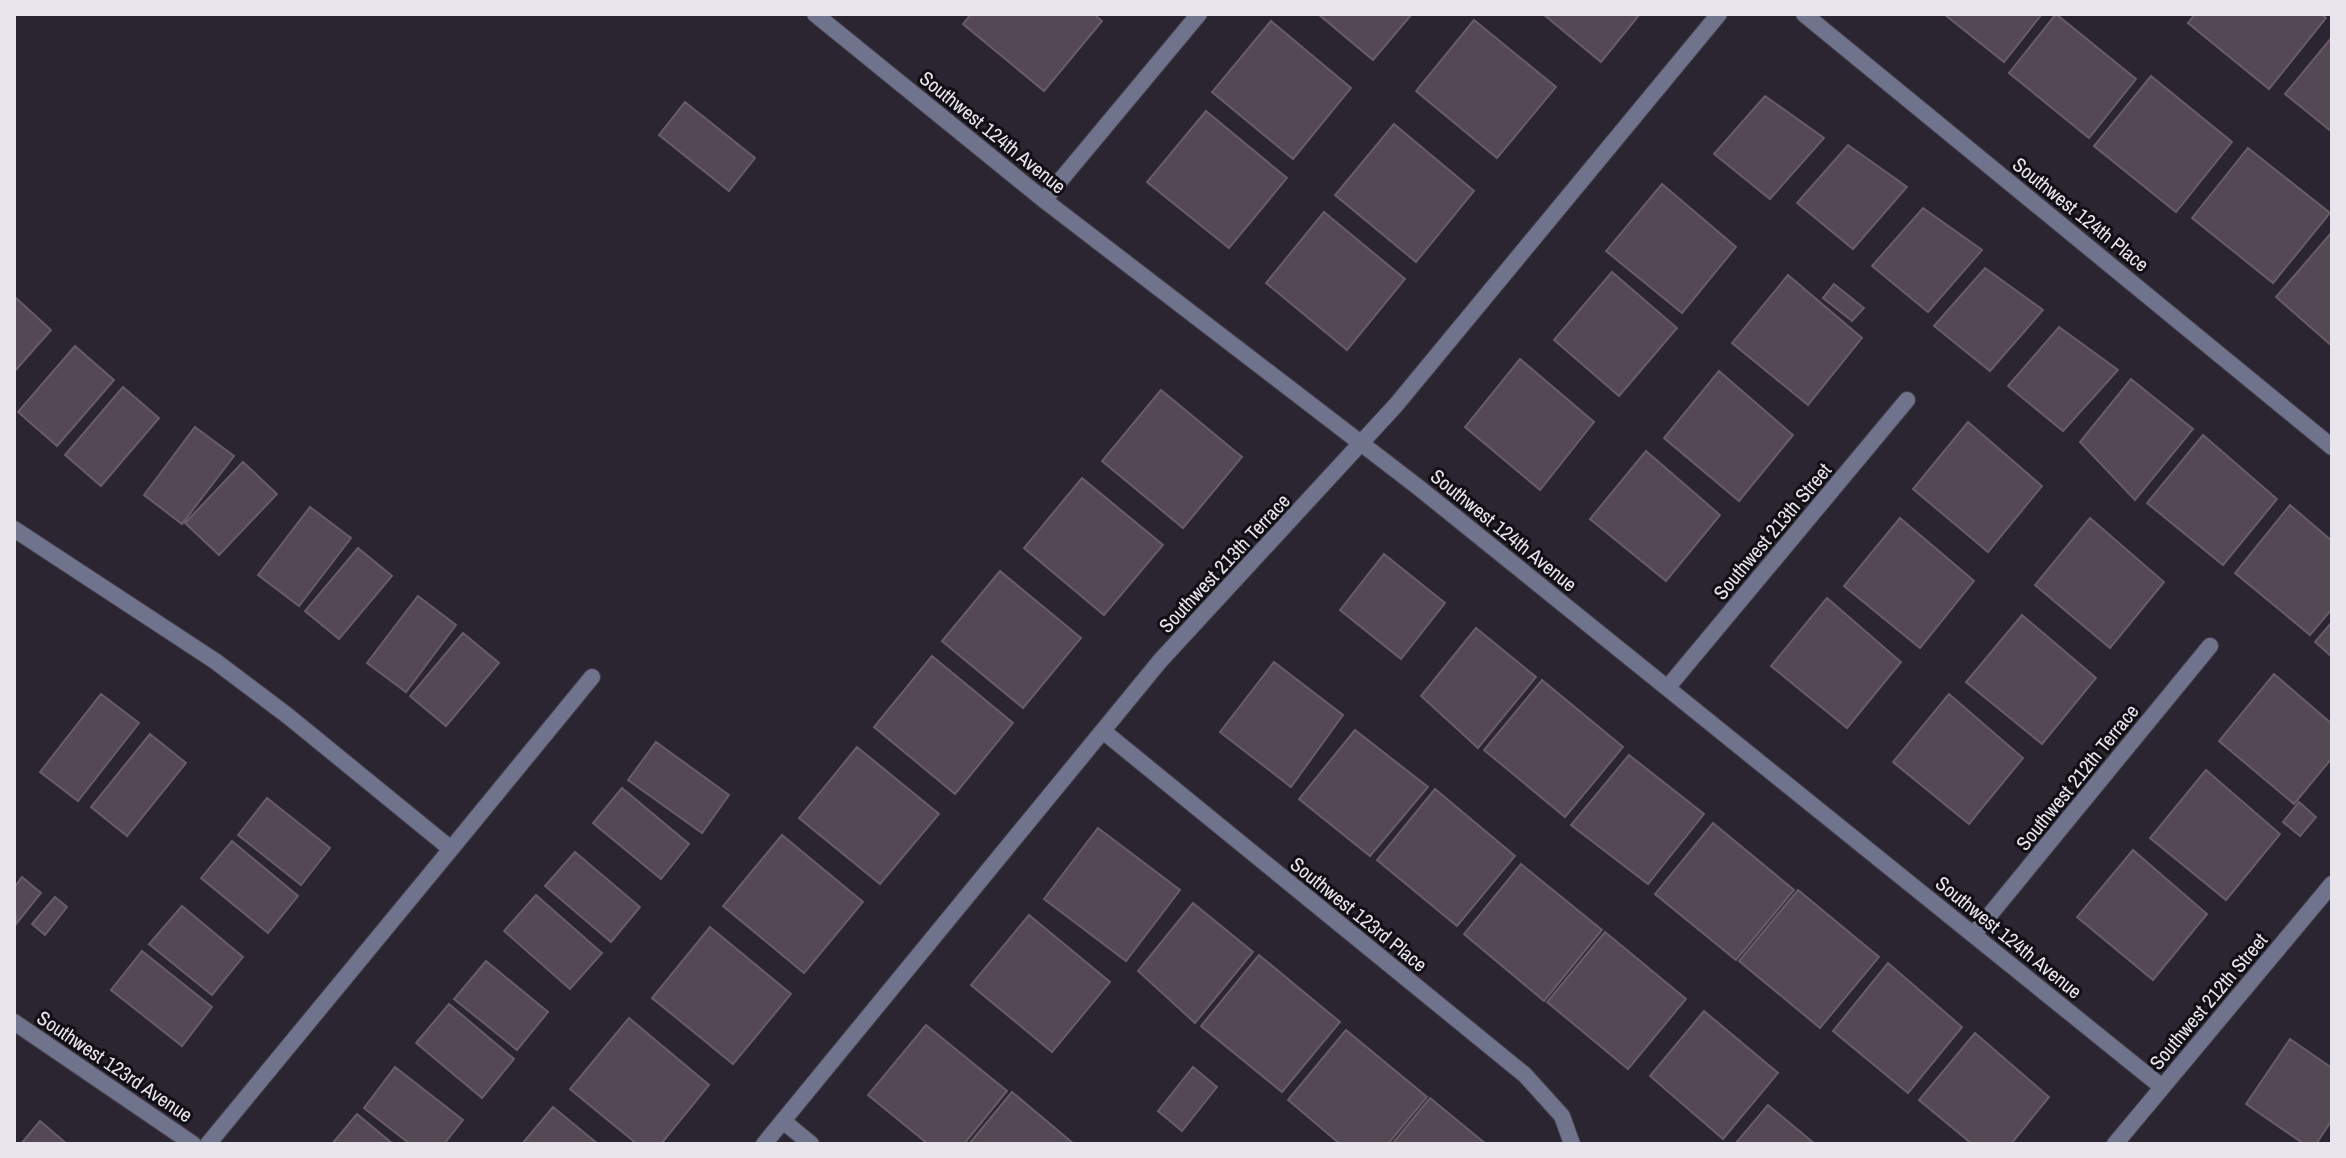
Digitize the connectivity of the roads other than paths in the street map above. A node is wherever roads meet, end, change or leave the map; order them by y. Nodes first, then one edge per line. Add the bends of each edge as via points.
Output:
1 (815, 14) edge
2 (1199, 14) edge
3 (1719, 14) edge
4 (1804, 14) edge
5 (1044, 200) junction
6 (1907, 400) dead end
7 (1361, 442) junction
8 (2332, 447) edge
9 (14, 529) edge
10 (2210, 646) dead end
11 (592, 677) dead end
12 (1668, 687) junction
13 (1103, 731) junction
14 (451, 849) junction
15 (2332, 884) edge
16 (1974, 934) junction
17 (14, 1022) edge
18 (2162, 1087) junction
19 (783, 1121) junction
20 (1572, 1143) edge
21 (193, 1144) edge
22 (208, 1144) edge
23 (764, 1144) edge
24 (811, 1144) edge
25 (2115, 1144) edge

1 - 5 street, Southwest 124th Avenue
2 - 5 street
3 - 7 street, Southwest 213th Terrace
4 - 8 street, Southwest 124th Place
5 - 7 street, Southwest 124th Avenue
6 - 12 street, Southwest 213th Street
7 - 12 street, Southwest 124th Avenue
7 - 13 street, Southwest 213th Terrace via 1160,661
9 - 14 street via 215,661
10 - 16 street, Southwest 212th Terrace
11 - 14 street
12 - 16 street, Southwest 124th Avenue
13 - 19 street, Southwest 213th Terrace
13 - 20 street, Southwest 123rd Place via 1525,1075 1562,1116
14 - 22 street
15 - 18 street, Southwest 212th Street
16 - 18 street, Southwest 124th Avenue
17 - 21 street, Southwest 123rd Avenue
18 - 25 street, Southwest 212th Street
19 - 23 street, Southwest 213th Terrace
19 - 24 street

